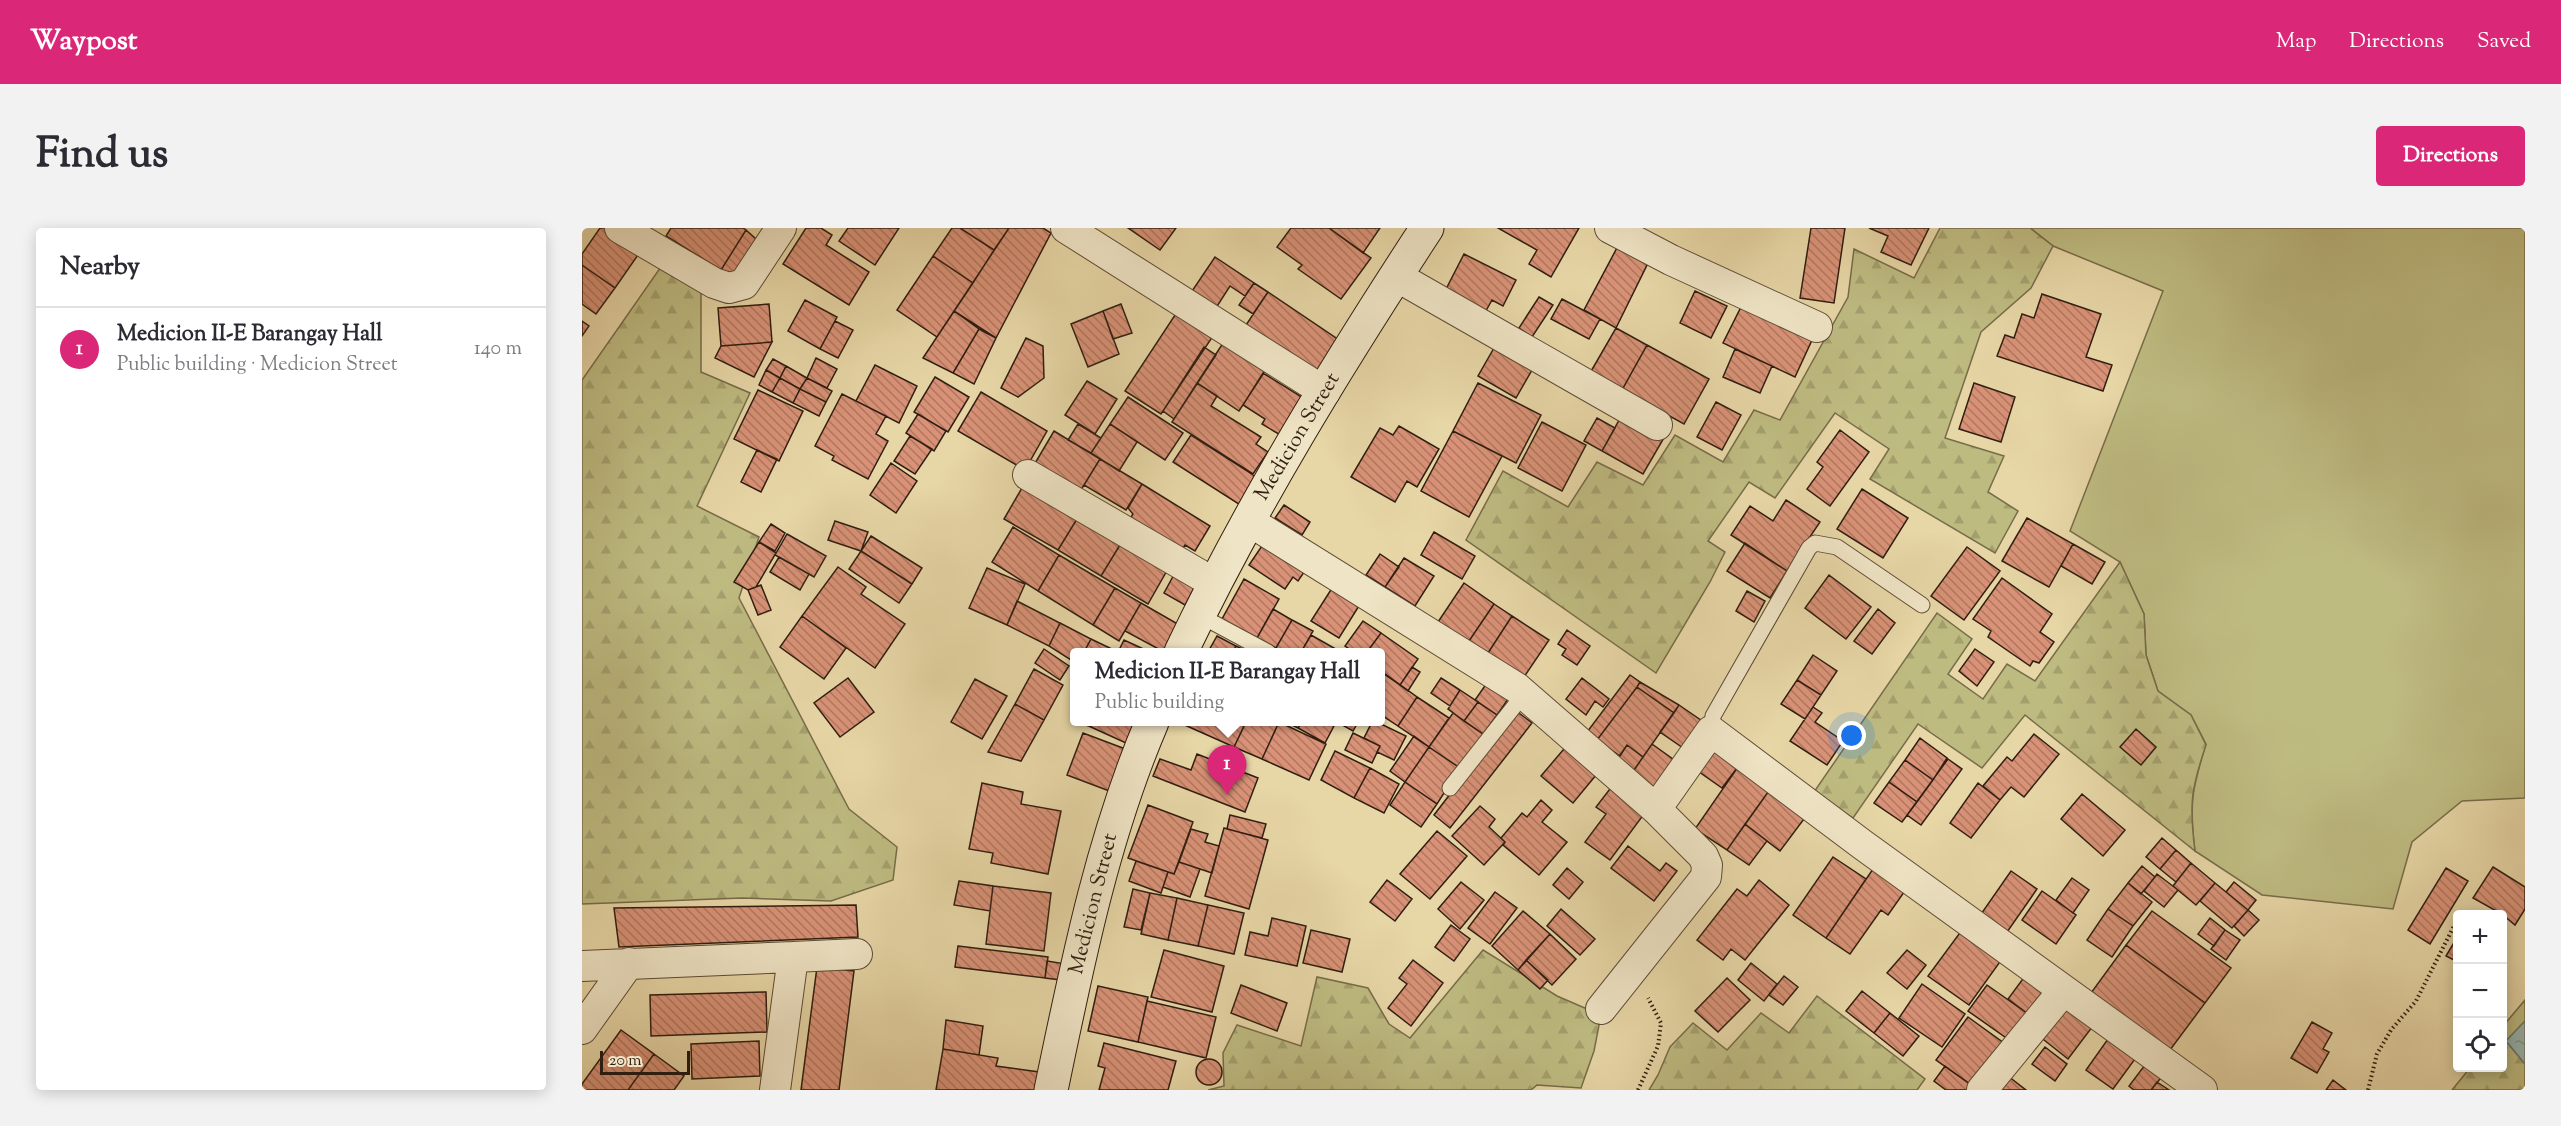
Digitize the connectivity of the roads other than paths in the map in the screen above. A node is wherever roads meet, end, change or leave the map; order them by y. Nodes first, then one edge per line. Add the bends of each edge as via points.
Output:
1 (620, 228) edge
2 (781, 228) edge
3 (1066, 228) edge
4 (1427, 228) edge
5 (1610, 228) edge
6 (1396, 276) junction
7 (1817, 327) dead end
8 (1325, 392) junction
9 (1657, 425) dead end
10 (1028, 475) dead end
11 (1249, 521) junction
12 (1214, 583) junction
13 (1922, 605) dead end
14 (1198, 615) junction
15 (1183, 648) edge
16 (1260, 648) edge
17 (1524, 694) junction
18 (1150, 726) edge
19 (1711, 731) junction
20 (1450, 788) dead end
21 (1656, 808) junction
22 (857, 954) dead end
23 (793, 957) junction
24 (629, 963) junction
25 (582, 966) edge
26 (2064, 992) junction
27 (1601, 1009) dead end
28 (582, 1029) edge
29 (775, 1090) edge
30 (1051, 1090) edge
31 (1982, 1090) edge
32 (2202, 1090) edge

1 - 2 street via 698,276 729,288 744,284
3 - 8 street
4 - 6 street, Medicion Street
5 - 7 street
6 - 8 street, Medicion Street
6 - 9 street
8 - 11 street, Medicion Street
10 - 12 street
11 - 12 street, Medicion Street
11 - 17 street
12 - 14 street, Medicion Street
13 - 19 lane via 1837,547 1815,543 1767,618 1713,716
14 - 15 street, Medicion Street
14 - 16 lane
17 - 20 lane
17 - 21 street
18 - 30 street, Medicion Street via 1099,877
19 - 21 street
19 - 26 street
21 - 27 street via 1703,856 1706,876
22 - 23 street
23 - 24 street
23 - 29 street
24 - 25 street
24 - 28 street
26 - 31 street
26 - 32 street

